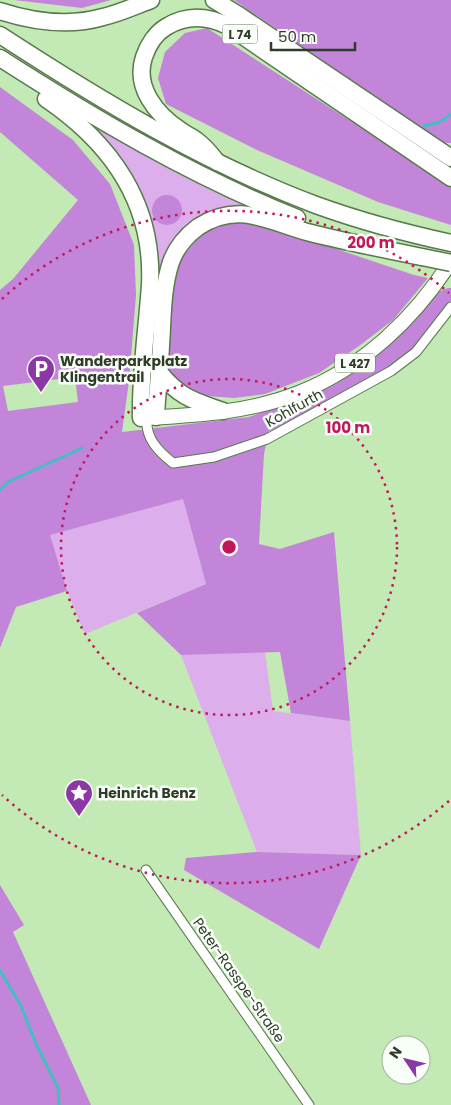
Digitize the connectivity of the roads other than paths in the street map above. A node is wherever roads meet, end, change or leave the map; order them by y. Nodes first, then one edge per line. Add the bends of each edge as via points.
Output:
1 (151, 0) edge
2 (214, 0) edge
3 (0, 11) edge
4 (0, 35) edge
5 (0, 59) edge
6 (451, 158) edge
7 (217, 162) junction
8 (451, 178) edge
9 (451, 243) edge
10 (374, 246) junction
11 (451, 262) edge
12 (451, 307) edge
13 (160, 373) junction
14 (223, 411) junction
15 (148, 418) junction
16 (146, 870) dead end
17 (309, 1105) edge

1 - 3 highway via 103,18 65,23 24,19
2 - 6 highway, L 74
4 - 7 highway, L 74 via 77,84
5 - 10 highway via 184,167 281,212
5 - 15 highway via 24,84 61,109 90,136 117,168 135,198 148,240
7 - 8 highway, L 74 via 196,140 162,117 143,86 142,61 155,37 167,26 191,18 210,18 228,26
7 - 9 highway, L 74 via 318,205 378,225
10 - 11 highway, bridge
10 - 13 highway via 307,232 252,215 233,214 206,222 186,238 171,260 166,285
11 - 14 main road, L 427 via 406,319 353,364 301,392
12 - 15 street, Kohlfurth via 416,352 391,371 267,439 214,457 173,463 149,436
13 - 14 highway via 183,396
13 - 15 highway
14 - 15 main road, L 427
16 - 17 street, Peter-Rasspe-Straße

